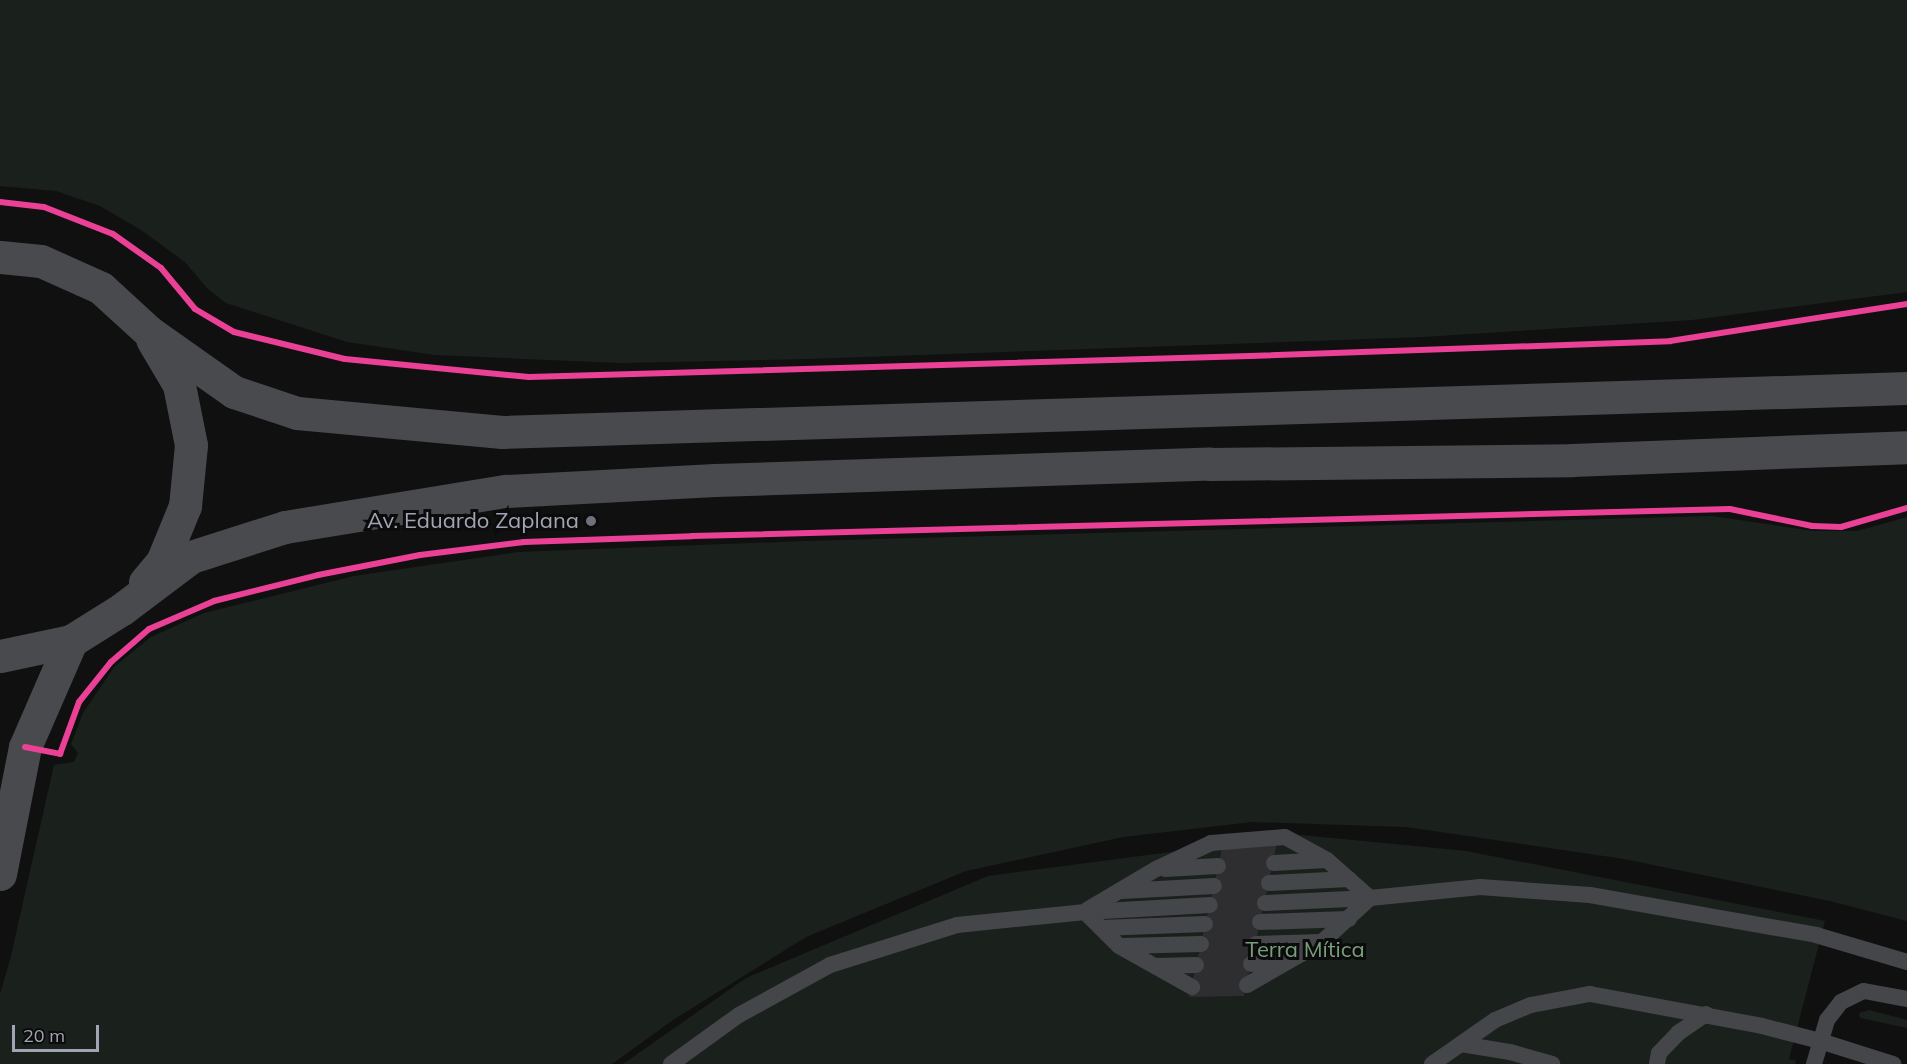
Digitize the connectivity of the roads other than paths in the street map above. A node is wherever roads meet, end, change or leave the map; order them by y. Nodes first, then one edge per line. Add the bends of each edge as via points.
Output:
1 (0, 257) edge
2 (148, 332) junction
3 (1907, 388) edge
4 (1907, 447) edge
5 (122, 609) junction
6 (71, 641) junction
7 (0, 656) edge
8 (1327, 860) junction
9 (1274, 863) dead end
10 (1218, 866) dead end
11 (1156, 869) junction
12 (0, 874) edge
13 (1349, 879) junction
14 (1269, 883) dead end
15 (1214, 886) dead end
16 (1118, 891) junction
17 (1370, 898) junction
18 (1265, 903) dead end
19 (1210, 905) dead end
20 (1085, 912) junction
21 (1349, 919) junction
22 (1260, 922) dead end
23 (1205, 924) dead end
24 (1101, 928) junction
25 (1322, 942) junction
26 (1256, 944) dead end
27 (1201, 945) dead end
28 (1119, 946) junction
29 (1907, 962) edge
30 (1286, 963) junction
31 (1251, 964) dead end
32 (1196, 965) dead end
33 (1154, 966) junction
34 (1246, 985) dead end
35 (1192, 987) dead end
36 (1907, 999) edge
37 (1706, 1014) junction
38 (1820, 1041) junction
39 (1461, 1044) junction
40 (671, 1064) edge
41 (1432, 1064) edge
42 (1552, 1064) edge
43 (1658, 1064) edge
44 (1814, 1064) edge
45 (1893, 1064) edge

1 - 2 main road via 41,261 101,288
2 - 3 main road via 234,392 297,413 502,432
2 - 5 main road via 179,385 191,445 186,506 162,562
4 - 5 main road via 1572,460 1210,464 506,491 285,527 191,557
5 - 6 main road
6 - 7 main road
6 - 12 main road via 25,747
8 - 9 lane
8 - 11 lane via 1285,837 1211,843
8 - 13 lane
10 - 11 lane
11 - 16 lane
13 - 14 lane
13 - 17 lane
15 - 16 lane
16 - 20 lane
17 - 18 lane
17 - 21 lane
17 - 29 lane via 1480,887 1590,895 1816,935
19 - 20 lane
20 - 24 lane
20 - 40 lane via 957,925 830,965 738,1015
21 - 22 lane
21 - 25 lane
23 - 24 lane
24 - 28 lane
25 - 26 lane
25 - 30 lane
27 - 28 lane
28 - 33 lane
30 - 31 lane
30 - 34 lane
32 - 33 lane
33 - 35 lane
36 - 38 lane via 1864,991 1841,1002 1827,1020
37 - 38 lane
37 - 39 lane via 1590,994 1531,1005 1496,1020
37 - 43 lane via 1678,1033 1659,1053
38 - 44 lane
38 - 45 lane
39 - 41 lane
39 - 42 lane

